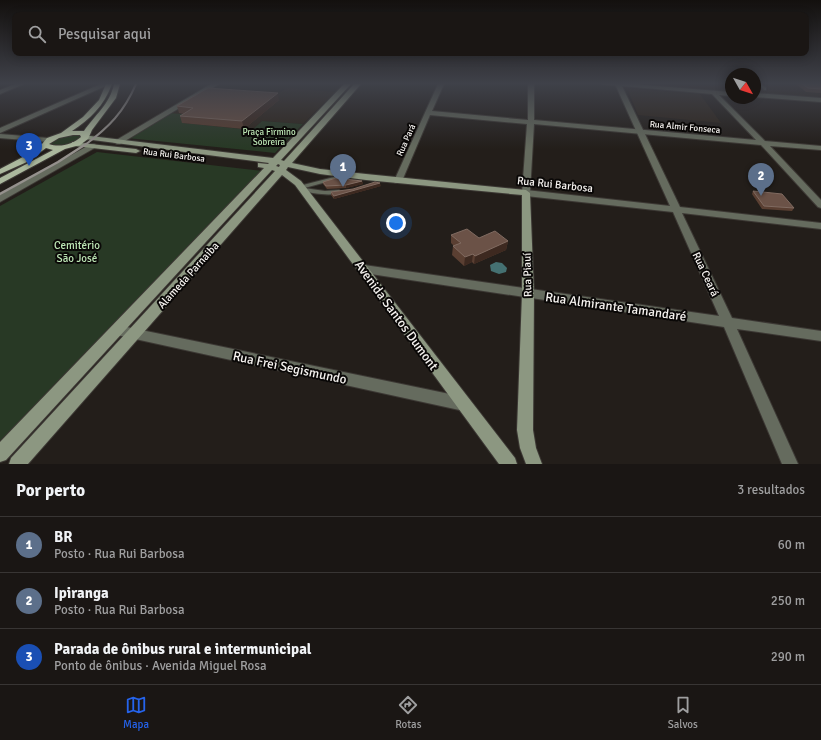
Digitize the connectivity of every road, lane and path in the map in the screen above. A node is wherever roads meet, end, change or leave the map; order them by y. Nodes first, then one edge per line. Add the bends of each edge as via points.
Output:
1 (58, 106) edge
2 (98, 106) edge
3 (107, 106) edge
4 (179, 106) edge
5 (328, 106) edge
6 (338, 106) edge
7 (431, 106) edge
8 (532, 106) edge
9 (629, 106) edge
10 (726, 106) edge
11 (428, 113) junction
12 (532, 122) junction
13 (0, 131) edge
14 (641, 132) junction
15 (61, 135) junction
16 (0, 136) edge
17 (85, 136) junction
18 (117, 142) junction
19 (46, 143) junction
20 (75, 144) junction
21 (764, 144) junction
22 (94, 146) junction
23 (65, 147) junction
24 (172, 148) junction
25 (821, 148) edge
26 (164, 154) junction
27 (279, 166) junction
28 (318, 171) junction
29 (0, 172) edge
30 (346, 174) junction
31 (0, 180) edge
32 (398, 181) junction
33 (301, 187) junction
34 (343, 192) edge
35 (526, 193) junction
36 (0, 199) edge
37 (821, 204) edge
38 (676, 209) junction
39 (821, 226) edge
40 (364, 269) junction
41 (528, 294) junction
42 (728, 322) junction
43 (117, 330) junction
44 (136, 333) junction
45 (821, 336) edge
46 (464, 404) junction
47 (0, 454) edge
48 (17, 464) edge
49 (509, 464) edge
50 (534, 464) edge
51 (790, 464) edge

1 - 13 street
2 - 15 main road
3 - 17 main road
4 - 18 street
5 - 27 main road, Alameda Parnaiba
6 - 27 main road, Alameda Parnaiba
7 - 11 street, Rua Pará
8 - 12 street, Rua Piauí
9 - 14 street, Rua Ceará
10 - 21 street
11 - 12 street, Rua Almir Fonseca
11 - 32 street, Rua Pará
12 - 14 street, Rua Almir Fonseca
12 - 35 street, Rua Piauí
14 - 21 street, Rua Almir Fonseca
14 - 38 street, Rua Ceará
15 - 17 main road via 73,133
15 - 19 main road
16 - 19 street
17 - 18 main road, Rua Rui Barbosa
17 - 20 main road
18 - 24 main road, Rua Rui Barbosa
19 - 23 main road via 52,148
19 - 29 main road via 24,160
20 - 22 main road, Rua Rui Barbosa
20 - 23 main road
21 - 25 street, Rua Almir Fonseca
21 - 37 street
22 - 26 main road, Rua Rui Barbosa
22 - 36 street
23 - 31 main road
24 - 26 main road
24 - 27 main road, Rua Rui Barbosa
26 - 27 main road, Rua Rui Barbosa
27 - 28 main road, Rua Rui Barbosa
27 - 33 main road, Avenida Santos Dumont
27 - 43 main road, Alameda Parnaiba
27 - 44 main road, Alameda Parnaiba
28 - 30 main road, Rua Rui Barbosa
28 - 33 main road via 305,175
30 - 32 main road, Rua Rui Barbosa
30 - 33 lane
32 - 35 main road, Rua Rui Barbosa
33 - 34 lane via 325,193
33 - 40 main road, Avenida Santos Dumont
35 - 38 street, Rua Rui Barbosa
35 - 41 main road, Rua Piauí
38 - 39 street, Rua Rui Barbosa
38 - 42 street, Rua Ceará
40 - 41 street, Rua Almirante Tamandaré
40 - 46 main road, Avenida Santos Dumont
41 - 42 street, Rua Almirante Tamandaré
41 - 50 main road, Rua Piauí via 524,430
42 - 45 street, Rua Almirante Tamandaré
42 - 51 street, Rua Ceará
43 - 44 street, Rua Frei Segismundo
43 - 47 main road, Alameda Parnaiba
44 - 46 street, Rua Frei Segismundo
44 - 48 main road, Alameda Parnaiba
46 - 49 main road, Avenida Santos Dumont

